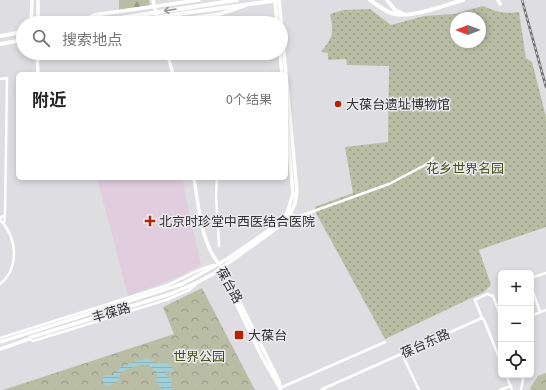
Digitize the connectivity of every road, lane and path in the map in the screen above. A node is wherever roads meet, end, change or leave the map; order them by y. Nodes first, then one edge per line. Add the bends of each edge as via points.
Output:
1 (32, 0) edge
2 (38, 0) edge
3 (153, 0) edge
4 (199, 0) edge
5 (232, 0) edge
6 (236, 0) edge
7 (277, 0) edge
8 (370, 0) edge
9 (388, 0) edge
10 (463, 0) edge
11 (498, 0) edge
12 (500, 4) dead end
13 (249, 5) junction
14 (155, 6) junction
15 (156, 12) junction
16 (409, 15) junction
17 (31, 16) edge
18 (38, 16) edge
19 (92, 16) edge
20 (131, 16) edge
21 (157, 16) edge
22 (165, 16) edge
23 (206, 16) edge
24 (277, 16) edge
25 (279, 16) edge
26 (16, 33) edge
27 (0, 36) edge
28 (16, 41) edge
29 (0, 44) edge
30 (37, 60) edge
31 (169, 60) edge
32 (281, 60) edge
33 (283, 60) edge
34 (38, 72) edge
35 (172, 72) edge
36 (282, 72) edge
37 (284, 72) edge
38 (0, 79) edge
39 (288, 106) edge
40 (288, 138) edge
41 (433, 158) dead end
42 (194, 180) edge
43 (217, 180) edge
44 (288, 214) junction
45 (6, 215) junction
46 (0, 219) edge
47 (4, 224) junction
48 (219, 246) dead end
49 (218, 264) junction
50 (221, 268) junction
51 (546, 273) edge
52 (534, 277) edge
53 (0, 284) edge
54 (534, 295) edge
55 (498, 309) edge
56 (546, 310) edge
57 (540, 312) junction
58 (534, 315) edge
59 (482, 318) junction
60 (0, 338) edge
61 (0, 342) edge
62 (385, 342) dead end
63 (0, 349) edge
64 (402, 354) junction
65 (498, 355) edge
66 (507, 378) edge
67 (524, 378) edge
68 (511, 386) junction
69 (280, 389) edge
70 (324, 389) edge
71 (419, 390) edge
72 (500, 390) edge
73 (512, 390) edge
74 (521, 390) edge

1 - 17 main road
2 - 18 main road
3 - 14 main road
4 - 14 main road
5 - 6 main road
6 -> 15 main road
7 - 13 main road
7 - 24 main road
7 - 25 main road
8 - 16 main road via 391,13
9 - 16 main road via 400,14
10 - 16 main road
11 - 12 main road
13 - 22 main road
13 - 23 main road
14 - 15 main road
14 - 19 main road
15 - 20 main road
15 - 21 main road
26 - 27 main road
28 - 29 main road
30 - 34 main road
31 - 35 main road
32 - 36 main road
33 - 37 main road
38 - 45 street via 7,78
39 - 44 main road via 297,192 295,203
40 - 44 main road via 293,194
41 - 44 street via 429,163 389,184 303,215
42 - 49 main road, 葆台路 via 202,225 211,254
43 - 48 street
44 - 49 main road, 丰葆路 via 266,233
44 - 50 main road, 丰葆路 via 284,223 273,232
45 - 46 street
45 - 47 street
46 - 47 street
47 - 53 street via 12,239 14,260 6,280
49 - 50 main road, 葆台路
49 - 60 street via 203,267 162,287
49 - 61 main road, 丰葆路 via 172,288
50 - 63 main road, 丰葆路 via 196,283 170,294
50 - 69 main road, 葆台路 via 279,381
51 - 52 street
54 - 57 street
55 - 59 street via 493,296 487,294 475,300
56 - 57 street
57 - 58 street
59 - 64 street, 葆台东路
59 - 65 street
62 - 69 street
64 - 70 street, 葆台东路
64 - 71 street
66 - 68 street
67 - 74 street
68 - 72 street
68 - 73 street

